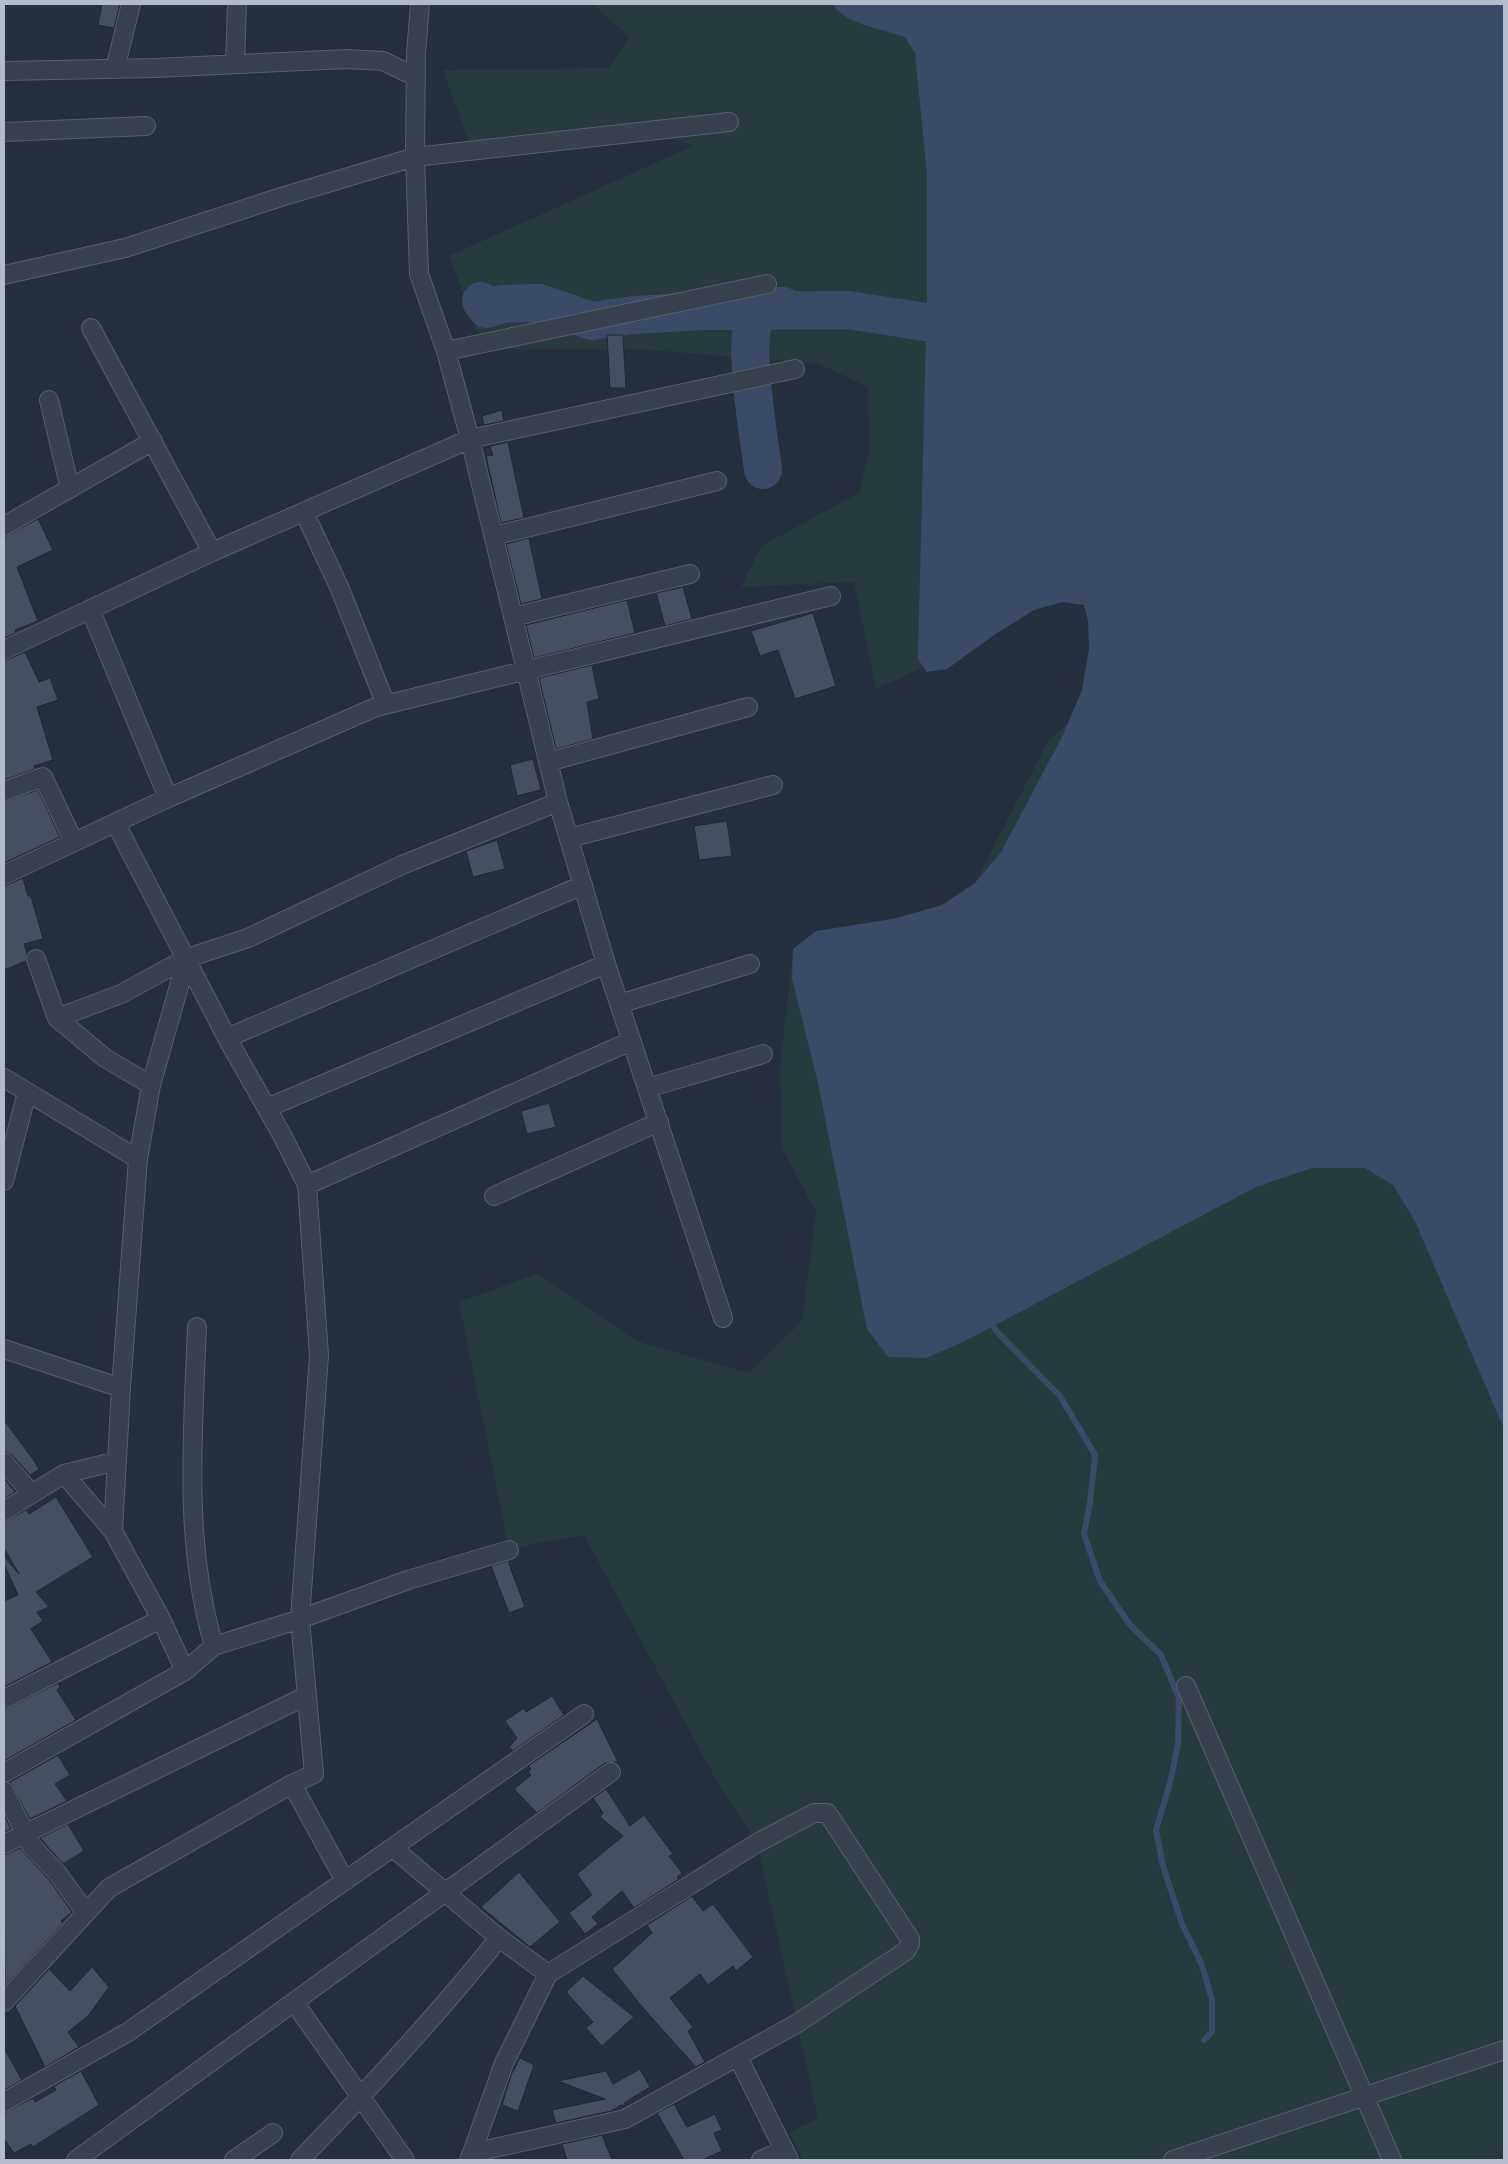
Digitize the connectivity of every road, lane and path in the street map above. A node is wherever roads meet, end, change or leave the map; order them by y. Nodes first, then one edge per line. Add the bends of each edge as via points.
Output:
1 (131, 4) edge
2 (237, 4) edge
3 (420, 4) edge
4 (235, 64) junction
5 (115, 69) junction
6 (4, 71) edge
7 (416, 77) junction
8 (729, 122) dead end
9 (146, 126) dead end
10 (4, 132) edge
11 (415, 157) junction
12 (4, 275) edge
13 (767, 284) dead end
14 (91, 328) dead end
15 (446, 350) junction
16 (795, 369) dead end
17 (48, 400) dead end
18 (470, 438) junction
19 (153, 441) junction
20 (718, 481) dead end
21 (70, 488) junction
22 (304, 512) junction
23 (4, 526) edge
24 (494, 536) junction
25 (212, 552) junction
26 (690, 574) dead end
27 (831, 596) dead end
28 (90, 609) junction
29 (512, 617) junction
30 (4, 650) edge
31 (526, 671) junction
32 (386, 705) junction
33 (748, 707) dead end
34 (548, 762) junction
35 (774, 785) dead end
36 (4, 791) edge
37 (168, 798) junction
38 (558, 802) junction
39 (116, 824) junction
40 (569, 838) junction
41 (74, 842) junction
42 (4, 875) edge
43 (583, 885) junction
44 (187, 958) junction
45 (36, 959) dead end
46 (606, 964) junction
47 (750, 964) dead end
48 (619, 1004) junction
49 (57, 1018) junction
50 (227, 1038) junction
51 (631, 1041) junction
52 (764, 1054) dead end
53 (4, 1078) edge
54 (151, 1085) junction
55 (647, 1088) junction
56 (27, 1092) junction
57 (267, 1108) junction
58 (659, 1122) junction
59 (138, 1159) junction
60 (4, 1181) edge
61 (307, 1185) junction
62 (494, 1196) dead end
63 (724, 1318) dead end
64 (197, 1327) dead end
65 (4, 1349) edge
66 (121, 1388) junction
67 (117, 1461) junction
68 (4, 1462) edge
69 (64, 1474) junction
70 (32, 1494) junction
71 (4, 1511) edge
72 (113, 1531) junction
73 (509, 1550) dead end
74 (161, 1619) junction
75 (300, 1619) junction
76 (214, 1646) junction
77 (184, 1671) junction
78 (1186, 1686) dead end
79 (306, 1696) junction
80 (4, 1699) edge
81 (584, 1714) dead end
82 (611, 1772) dead end
83 (4, 1773) edge
84 (292, 1784) junction
85 (4, 1791) edge
86 (24, 1834) junction
87 (4, 1844) edge
88 (393, 1848) junction
89 (345, 1881) junction
90 (445, 1892) junction
91 (86, 1913) junction
92 (499, 1938) junction
93 (548, 1974) junction
94 (4, 2002) edge
95 (294, 2002) junction
96 (1504, 2050) edge
97 (738, 2057) junction
98 (1365, 2096) junction
99 (361, 2097) junction
100 (4, 2102) edge
101 (273, 2132) dead end
102 (786, 2155) edge
103 (471, 2157) edge
104 (83, 2158) edge
105 (234, 2160) edge
106 (300, 2160) edge
107 (405, 2160) edge
108 (761, 2160) edge
109 (1173, 2160) edge
110 (1392, 2160) edge

1 - 5 street
2 - 4 street
3 - 7 street
4 - 5 street
4 - 7 street via 348,59 383,61
5 - 6 street
7 - 11 street
8 - 11 street
9 - 10 street
11 - 12 street via 125,248
11 - 15 street via 419,274
13 - 15 street
14 - 19 street
15 - 18 street
16 - 18 street
17 - 21 street
18 - 22 street
18 - 24 street
19 - 21 street
19 - 25 street
20 - 24 street
21 - 23 street
22 - 25 street
22 - 32 street via 340,589
24 - 29 street
25 - 28 street
26 - 29 street
27 - 31 street
28 - 30 street
28 - 37 street
29 - 31 street
31 - 32 street
31 - 34 street
32 - 37 street
33 - 34 street
34 - 38 street
35 - 40 street
36 - 41 street via 43,777
37 - 39 street
38 - 40 street
38 - 44 street via 402,866 248,938
39 - 41 street
39 - 44 street
40 - 43 street
41 - 42 street
43 - 46 street
43 - 50 street
44 - 49 street via 121,994
44 - 50 street
44 - 54 street
45 - 49 street
46 - 48 street
46 - 57 street
47 - 48 street
48 - 51 street
49 - 54 street via 105,1058
50 - 57 street
51 - 55 street
51 - 61 street
52 - 55 street
53 - 56 street
54 - 59 street
55 - 58 street
56 - 59 street
56 - 60 street
57 - 61 street
58 - 62 street
58 - 63 street
59 - 66 street
61 - 75 street via 319,1355
64 - 76 street via 192,1483 204,1612
65 - 66 street
66 - 67 street
67 - 69 street
67 - 72 street
68 - 70 street
69 - 70 street
69 - 72 street
70 - 71 street
72 - 74 street
73 - 75 street via 408,1580
74 - 77 street
74 - 80 street
75 - 76 street
75 - 79 street
76 - 77 street
77 - 83 street
78 - 98 street
79 - 84 street via 314,1774
79 - 86 street
81 - 88 street
82 - 90 street
84 - 89 street
84 - 91 street via 109,1888
85 - 86 street
86 - 87 street
86 - 91 street
88 - 89 street
88 - 90 street
89 - 100 street via 128,2032
90 - 92 street
90 - 95 street
91 - 94 street
92 - 93 street
92 - 99 street via 458,1990
93 - 97 street via 757,1843 814,1813 826,1813 910,1939 909,1948 796,2024
93 - 103 street via 504,2063
95 - 99 street
95 - 104 street
96 - 98 street
97 - 102 street
97 - 103 street via 626,2119
98 - 109 street
98 - 110 street
99 - 106 street
99 - 107 street
101 - 105 street
102 - 108 street

